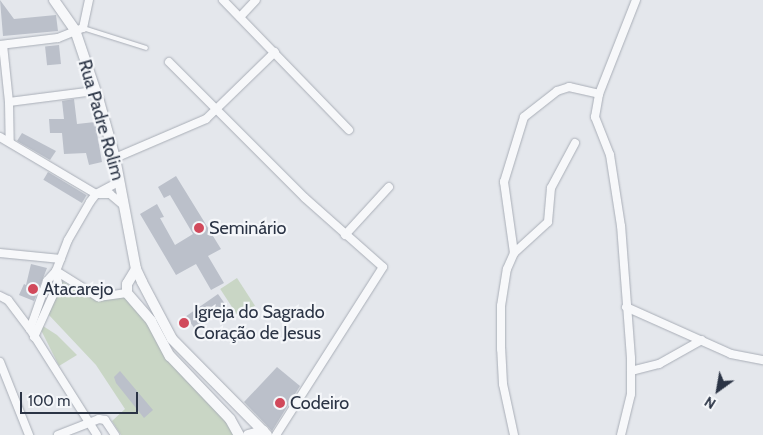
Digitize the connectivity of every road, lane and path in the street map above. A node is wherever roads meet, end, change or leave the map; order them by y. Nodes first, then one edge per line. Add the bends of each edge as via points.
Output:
1 (54, 0) edge
2 (89, 0) edge
3 (223, 0) edge
4 (256, 0) edge
5 (636, 0) edge
6 (240, 17) junction
7 (79, 29) junction
8 (1, 45) edge
9 (146, 48) dead end
10 (275, 52) junction
11 (169, 62) dead end
12 (94, 91) junction
13 (599, 94) junction
14 (9, 102) junction
15 (218, 110) junction
16 (349, 130) dead end
17 (0, 137) edge
18 (10, 141) junction
19 (575, 143) dead end
20 (115, 158) junction
21 (119, 182) junction
22 (389, 187) dead end
23 (96, 194) junction
24 (123, 205) junction
25 (345, 235) junction
26 (0, 253) edge
27 (514, 253) junction
28 (61, 259) junction
29 (136, 269) junction
30 (56, 271) junction
31 (145, 287) junction
32 (129, 294) junction
33 (3, 300) edge
34 (626, 308) junction
35 (30, 329) junction
36 (34, 337) junction
37 (702, 340) junction
38 (763, 360) edge
39 (0, 362) edge
40 (631, 371) junction
41 (88, 421) junction
42 (265, 433) edge
43 (29, 435) edge
44 (58, 435) edge
45 (97, 435) edge
46 (115, 435) edge
47 (239, 435) edge
48 (248, 435) edge
49 (276, 435) edge
50 (514, 435) edge
51 (621, 435) edge

1 - 7 street, Rua Padre Rolim
2 - 7 street
3 - 6 street
4 - 6 street
5 - 13 street
6 - 10 street
7 - 8 street via 58,38
7 - 9 lane
7 - 12 street, Rua Padre Rolim
8 - 14 street
10 - 15 street
10 - 16 street
11 - 15 street
12 - 14 street
12 - 20 street, Rua Padre Rolim
13 - 27 street via 569,87 557,91 524,116 504,182
13 - 34 street via 595,116 610,155
14 - 18 street
15 - 20 street via 206,119
15 - 25 street
17 - 18 street
18 - 23 street
19 - 27 street via 551,188 548,222
20 - 21 street, Rua Padre Rolim
21 - 23 street
21 - 24 street, Rua Padre Rolim
22 - 25 street
23 - 24 street via 110,194
23 - 28 street
24 - 29 street, Rua Padre Rolim
25 - 49 street via 383,267
26 - 28 street
27 - 50 street via 506,269 501,323 503,384
28 - 30 street
29 - 31 street, Rua Padre Rolim
29 - 32 street via 127,284
30 - 32 street via 98,297
30 - 35 street via 47,281
30 - 36 street via 58,284
31 - 32 street via 139,295
31 - 42 street, Rua Padre Rolim via 172,339
32 - 47 street via 151,321 170,356 230,419
33 - 35 street
34 - 37 street
34 - 40 street
35 - 36 street
36 - 41 street
37 - 38 street via 731,354
37 - 40 street via 659,364
39 - 43 street
40 - 51 street via 631,394
41 - 44 street
41 - 45 street
41 - 46 street via 105,420
42 - 48 street

